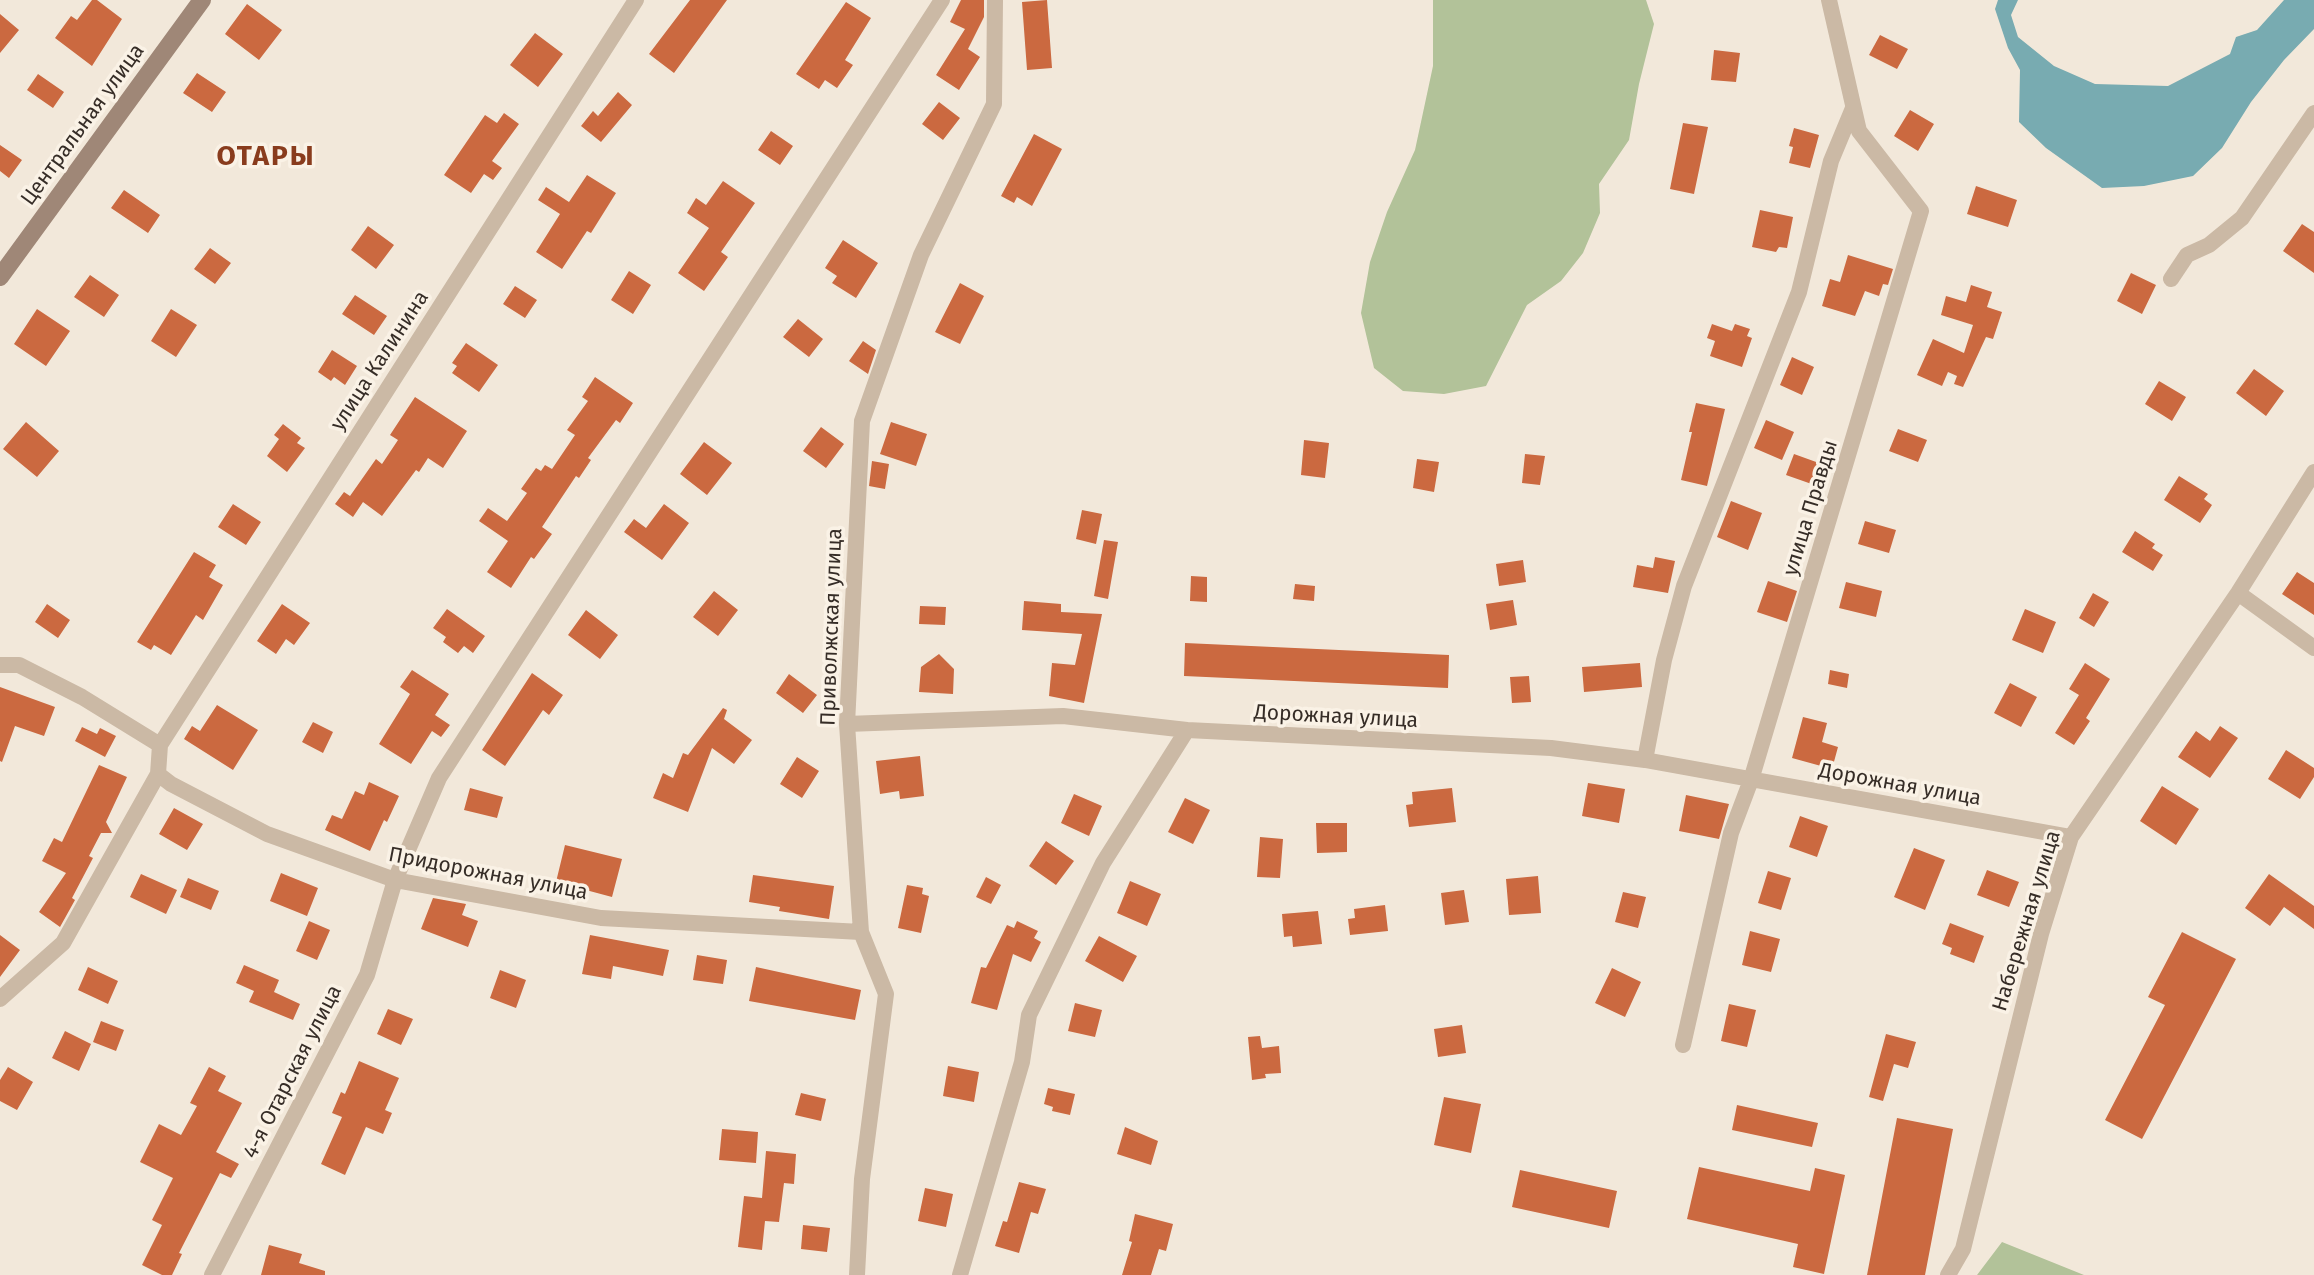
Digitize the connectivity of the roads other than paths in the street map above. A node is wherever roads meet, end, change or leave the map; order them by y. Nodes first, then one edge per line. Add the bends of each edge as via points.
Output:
1 (202, 0) edge
2 (636, 0) edge
3 (942, 0) edge
4 (995, 0) edge
5 (1829, 0) edge
6 (1853, 108) junction
7 (2314, 113) edge
8 (0, 277) edge
9 (2171, 278) dead end
10 (2314, 472) edge
11 (2238, 593) junction
12 (2314, 648) edge
13 (0, 665) edge
14 (847, 724) junction
15 (1187, 730) junction
16 (160, 745) junction
17 (1645, 760) junction
18 (158, 774) junction
19 (1751, 780) junction
20 (2071, 836) junction
21 (395, 880) junction
22 (861, 932) junction
23 (0, 999) edge
24 (1683, 1045) dead end
25 (212, 1275) edge
26 (858, 1275) edge
27 (960, 1275) edge
28 (1948, 1275) edge

1 - 8 street, Центральная улица
2 - 16 street, улица Калинина
3 - 21 street via 439,778
4 - 14 street, Приволжская улица via 994,104 921,255 862,421
5 - 6 street, улица Правды
6 - 17 street via 1831,161 1799,292 1684,586
6 - 19 street, улица Правды via 1859,131 1921,211
7 - 9 street via 2242,218 2209,245 2187,255
10 - 11 street, Набережная улица
11 - 12 street
11 - 20 street, Набережная улица
13 - 16 street via 29,670
14 - 15 street, Дорожная улица via 1063,716
14 - 22 street, Приволжская улица
15 - 17 street, Дорожная улица via 1550,748
15 - 27 street via 1103,863 1028,1015 1022,1062
16 - 18 street
17 - 19 street, Дорожная улица
18 - 21 street, Придорожная улица via 267,834
18 - 23 street via 63,943
19 - 20 street, Дорожная улица
19 - 24 street, улица Правды via 1731,833
20 - 28 street, Набережная улица via 2041,934 1963,1249
21 - 22 street, Придорожная улица via 601,918
21 - 25 street, 4-я Отарская улица via 367,975
22 - 26 street, Приволжская улица via 886,994 862,1179

